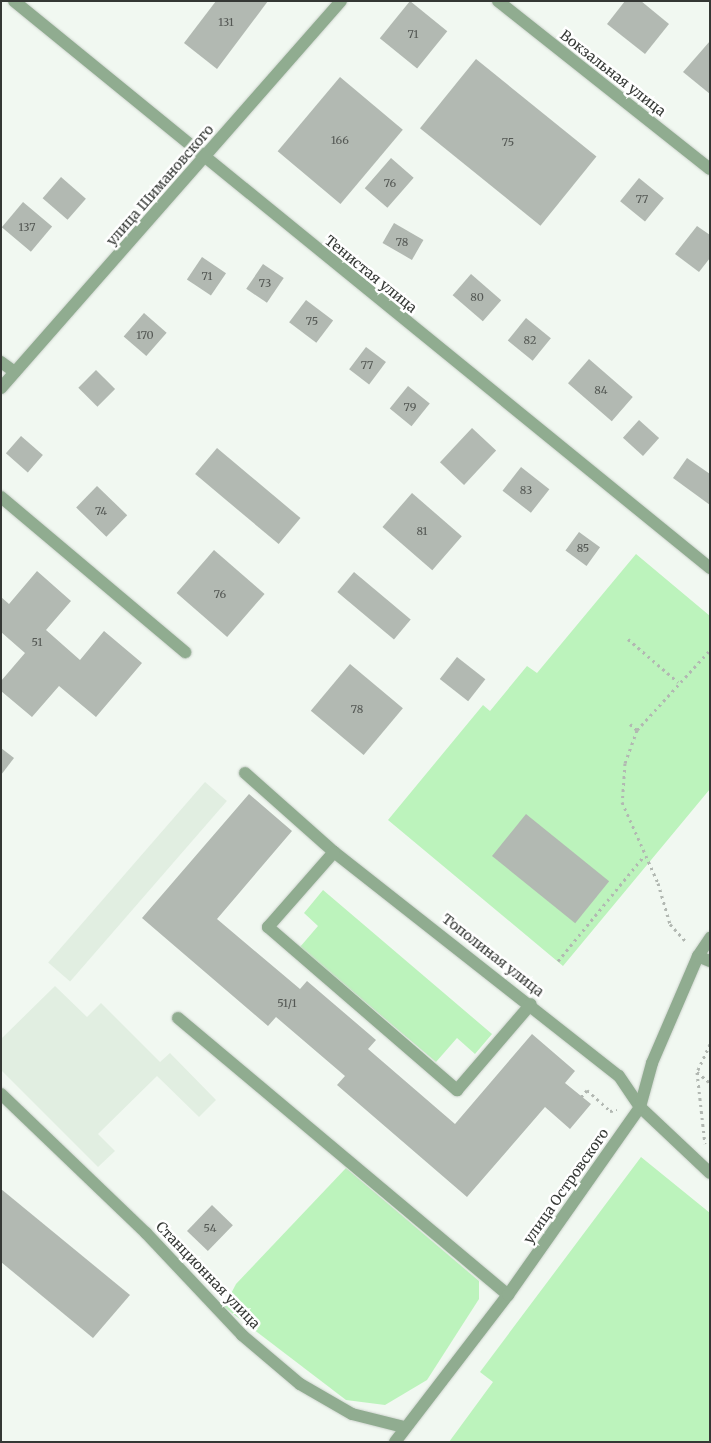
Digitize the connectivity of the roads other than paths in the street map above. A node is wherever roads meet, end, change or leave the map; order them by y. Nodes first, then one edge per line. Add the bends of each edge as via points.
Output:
1 (14, 1) edge
2 (341, 1) edge
3 (498, 1) edge
4 (203, 158) junction
5 (710, 169) edge
6 (1, 362) edge
7 (15, 372) junction
8 (1, 388) edge
9 (1, 497) edge
10 (710, 568) edge
11 (185, 652) dead end
12 (245, 774) dead end
13 (334, 852) junction
14 (710, 938) edge
15 (698, 956) junction
16 (710, 961) edge
17 (531, 1004) junction
18 (178, 1018) dead end
19 (1, 1094) edge
20 (640, 1106) junction
21 (706, 1169) edge
22 (508, 1295) junction
23 (404, 1427) junction
24 (395, 1442) edge

1 - 4 street, Тенистая улица
2 - 4 street, улица Шимановского
3 - 5 street, Вокзальная улица
4 - 7 street, улица Шимановского
4 - 10 street, Тенистая улица
6 - 7 street
7 - 8 street, улица Шимановского
9 - 11 street
12 - 13 street, Тополиная улица
13 - 17 street, Тополиная улица
13 - 17 street via 268,927 458,1090
14 - 15 street, улица Островского
15 - 16 street
15 - 20 street, улица Островского via 652,1063
17 - 20 street, Тополиная улица via 619,1076
18 - 22 street
19 - 23 street, Станционная улица via 146,1232 242,1335 300,1384 352,1414
20 - 21 street, Тополиная улица
20 - 22 street, улица Островского
22 - 23 street, улица Островского
23 - 24 street

